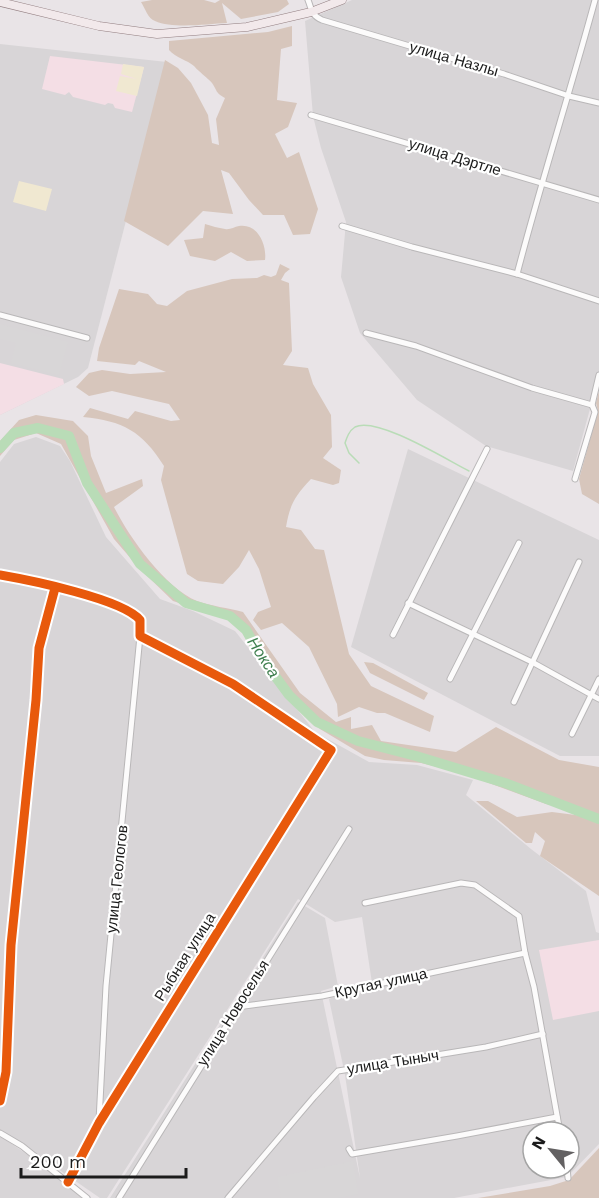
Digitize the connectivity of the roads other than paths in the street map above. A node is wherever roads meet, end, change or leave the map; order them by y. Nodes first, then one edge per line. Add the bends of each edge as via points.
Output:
1 (308, 0) edge
2 (342, 0) edge
3 (595, 0) edge
4 (0, 2) edge
5 (311, 12) junction
6 (569, 96) junction
7 (599, 103) edge
8 (311, 115) dead end
9 (541, 183) junction
10 (599, 200) edge
11 (342, 226) dead end
12 (517, 274) junction
13 (599, 301) edge
14 (0, 315) edge
15 (366, 333) dead end
16 (87, 338) dead end
17 (599, 375) edge
18 (592, 405) junction
19 (487, 449) dead end
20 (575, 479) dead end
21 (519, 543) dead end
22 (579, 562) dead end
23 (0, 575) edge
24 (55, 588) junction
25 (408, 603) junction
26 (473, 633) junction
27 (393, 635) dead end
28 (140, 636) junction
29 (532, 662) junction
30 (450, 679) dead end
31 (599, 679) edge
32 (591, 694) junction
33 (599, 699) edge
34 (514, 702) dead end
35 (572, 734) dead end
36 (349, 829) dead end
37 (365, 903) dead end
38 (525, 953) junction
39 (237, 1007) junction
40 (543, 1034) junction
41 (0, 1101) edge
42 (556, 1117) junction
43 (557, 1120) edge
44 (99, 1123) junction
45 (0, 1133) edge
46 (349, 1149) dead end
47 (68, 1182) junction
48 (87, 1198) edge
49 (120, 1198) edge
50 (228, 1198) edge

1 - 5 street
2 - 5 street
3 - 6 street
4 - 5 street via 99,26 157,34 247,27
5 - 6 street, улица Назлы via 346,28
6 - 7 street, улица Назлы
6 - 9 street
8 - 9 street, улица Дэртле
9 - 10 street, улица Дэртле
9 - 12 street
11 - 12 street
12 - 13 street
14 - 16 street
15 - 18 street
17 - 18 street
18 - 20 street via 595,412
19 - 25 street
21 - 26 street
22 - 29 street
23 - 24 street
24 - 28 street via 129,611 140,620
24 - 41 street via 39,648 11,945 6,1072
25 - 26 street
25 - 27 street
26 - 29 street
26 - 30 street
28 - 44 street, улица Геологов via 106,986
28 - 44 street, Рыбная улица via 233,684 331,750
29 - 32 street
29 - 34 street
31 - 32 street
32 - 33 street
32 - 35 street
36 - 39 street, улица Новоселья
37 - 38 street via 452,884 475,885 519,916
38 - 39 street, Крутая улица via 322,996
38 - 40 street
39 - 49 street, улица Новоселья
40 - 42 street
40 - 50 street, улица Тыныч via 338,1071
42 - 43 street
42 - 46 street via 352,1154
44 - 47 street, Рыбная улица
45 - 47 street
47 - 48 street

